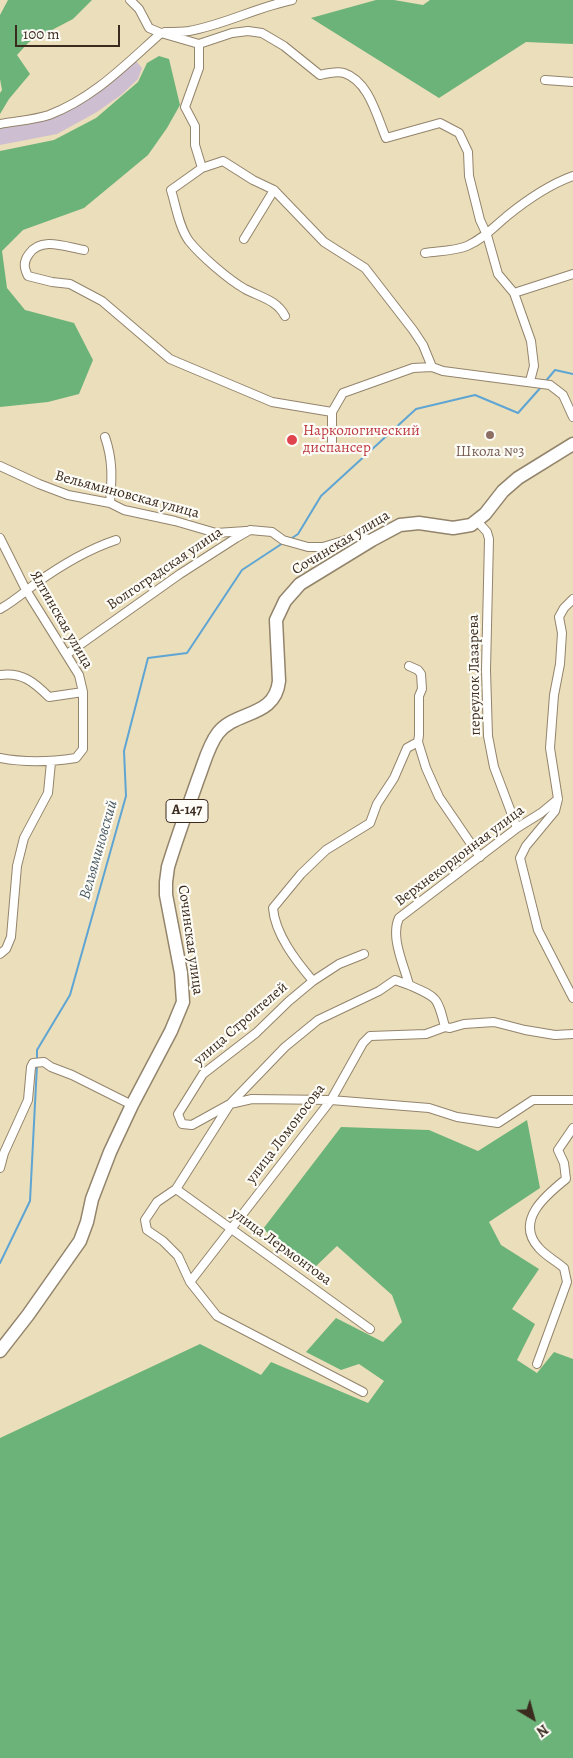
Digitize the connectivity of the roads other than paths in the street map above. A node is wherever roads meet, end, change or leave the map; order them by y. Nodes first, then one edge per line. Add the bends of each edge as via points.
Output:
1 (130, 0) edge
2 (292, 0) edge
3 (161, 33) junction
4 (199, 44) junction
5 (545, 80) dead end
6 (573, 82) edge
7 (0, 124) edge
8 (202, 168) junction
9 (573, 176) edge
10 (274, 190) junction
11 (487, 235) junction
12 (244, 239) dead end
13 (84, 250) dead end
14 (425, 253) dead end
15 (573, 274) edge
16 (514, 293) junction
17 (285, 316) dead end
18 (432, 367) junction
19 (530, 381) junction
20 (332, 412) junction
21 (573, 417) edge
22 (105, 437) dead end
23 (332, 443) dead end
24 (573, 444) edge
25 (0, 466) edge
26 (110, 502) junction
27 (476, 521) junction
28 (250, 530) junction
29 (0, 538) edge
30 (116, 540) dead end
31 (372, 540) junction
32 (26, 590) junction
33 (573, 599) edge
34 (0, 609) edge
35 (66, 654) junction
36 (409, 666) dead end
37 (0, 675) edge
38 (83, 692) junction
39 (418, 742) junction
40 (0, 758) edge
41 (51, 762) junction
42 (558, 799) junction
43 (517, 828) junction
44 (480, 857) junction
45 (0, 954) edge
46 (364, 954) dead end
47 (313, 981) junction
48 (410, 985) junction
49 (573, 998) edge
50 (448, 1027) junction
51 (573, 1034) edge
52 (332, 1100) junction
53 (573, 1100) edge
54 (230, 1104) junction
55 (132, 1105) junction
56 (573, 1128) edge
57 (0, 1168) edge
58 (176, 1189) junction
59 (232, 1229) junction
60 (190, 1282) junction
61 (370, 1329) dead end
62 (0, 1351) edge
63 (537, 1364) dead end
64 (363, 1392) dead end

1 - 3 street via 149,28
2 - 3 street via 270,4 209,26
3 - 4 street
3 - 7 street via 112,78 73,104 48,115
4 - 8 street via 199,68 185,107 196,126 195,145
4 - 11 street via 232,33 262,33 320,75 344,73 357,81 368,95 386,138 440,123 459,133 468,152 469,176
5 - 6 street
8 - 10 street via 224,161
8 - 17 street via 171,190 189,241 244,288 281,308
9 - 11 street via 537,193
10 - 12 street
10 - 18 street via 324,242 365,268 413,330
11 - 14 street via 466,246
11 - 16 street via 498,274
13 - 20 street via 46,243 32,249 24,261 25,270 28,276 70,284 102,301 170,359 272,402
15 - 16 street
16 - 19 street via 531,341 534,366
18 - 19 street
18 - 20 street via 413,368 343,393
19 - 21 street via 550,385 563,395
20 - 23 street
22 - 26 street via 111,454
24 - 27 highway via 518,478
25 - 26 street, Вельяминовская улица via 68,495
26 - 28 street, Вельяминовская улица via 124,510 216,533
27 - 31 highway, Сочинская улица / А-147 via 453,528 419,523 400,525
27 - 43 street, переулок Лазарева via 489,539 488,736 494,767
28 - 31 street via 272,532 283,540 308,547 324,547 359,536
28 - 35 street, Волгоградская улица via 180,574
29 - 32 street, Ялтинская улица
30 - 32 street via 90,549
31 - 55 highway, Сочинская улица / А-147 via 300,584 290,594 276,620 279,681 276,696 265,706 223,728 208,752 175,844 166,882 183,1002
32 - 34 street
32 - 35 street, Ялтинская улица
33 - 42 street via 559,617 562,633 560,664 550,748
35 - 38 street, Ялтинская улица via 79,675
36 - 39 street via 421,674
37 - 38 street via 14,674 27,678 49,696
38 - 41 street, Ялтинская улица via 83,749 76,758
39 - 44 street via 439,798
39 - 47 street via 407,748 370,824 326,850 273,908 274,919 286,942
40 - 41 street
41 - 45 street via 48,792 24,838 17,866 11,937
42 - 43 street, Верхнекордонная улица
42 - 49 street via 555,811 520,858 538,930
43 - 44 street, Верхнекордонная улица
44 - 48 street, Верхнекордонная улица via 399,918 397,940
46 - 47 street, улица Строителей
47 - 54 street, улица Строителей via 256,1033 203,1074 178,1114 182,1124 192,1126
48 - 50 street via 433,996
48 - 54 street via 395,980 318,1020 285,1047
50 - 51 street, улица Ломоносова via 494,1022 555,1035
50 - 52 street, улица Ломоносова via 426,1034 370,1036
52 - 53 street via 429,1108 457,1117 498,1123 533,1100
52 - 54 street via 252,1099
52 - 59 street, улица Ломоносова
54 - 58 street
55 - 57 street via 72,1075 42,1062 33,1062 28,1100
55 - 62 highway, Сочинская улица / А-147 via 110,1152 80,1241
56 - 63 street via 558,1150 566,1179 547,1194 530,1218 530,1232 539,1248 564,1268 567,1282
58 - 59 street, улица Лермонтова
58 - 60 street via 157,1202 144,1220 147,1230 178,1256
59 - 60 street, улица Ломоносова
59 - 61 street, улица Лермонтова
60 - 64 street via 217,1316

